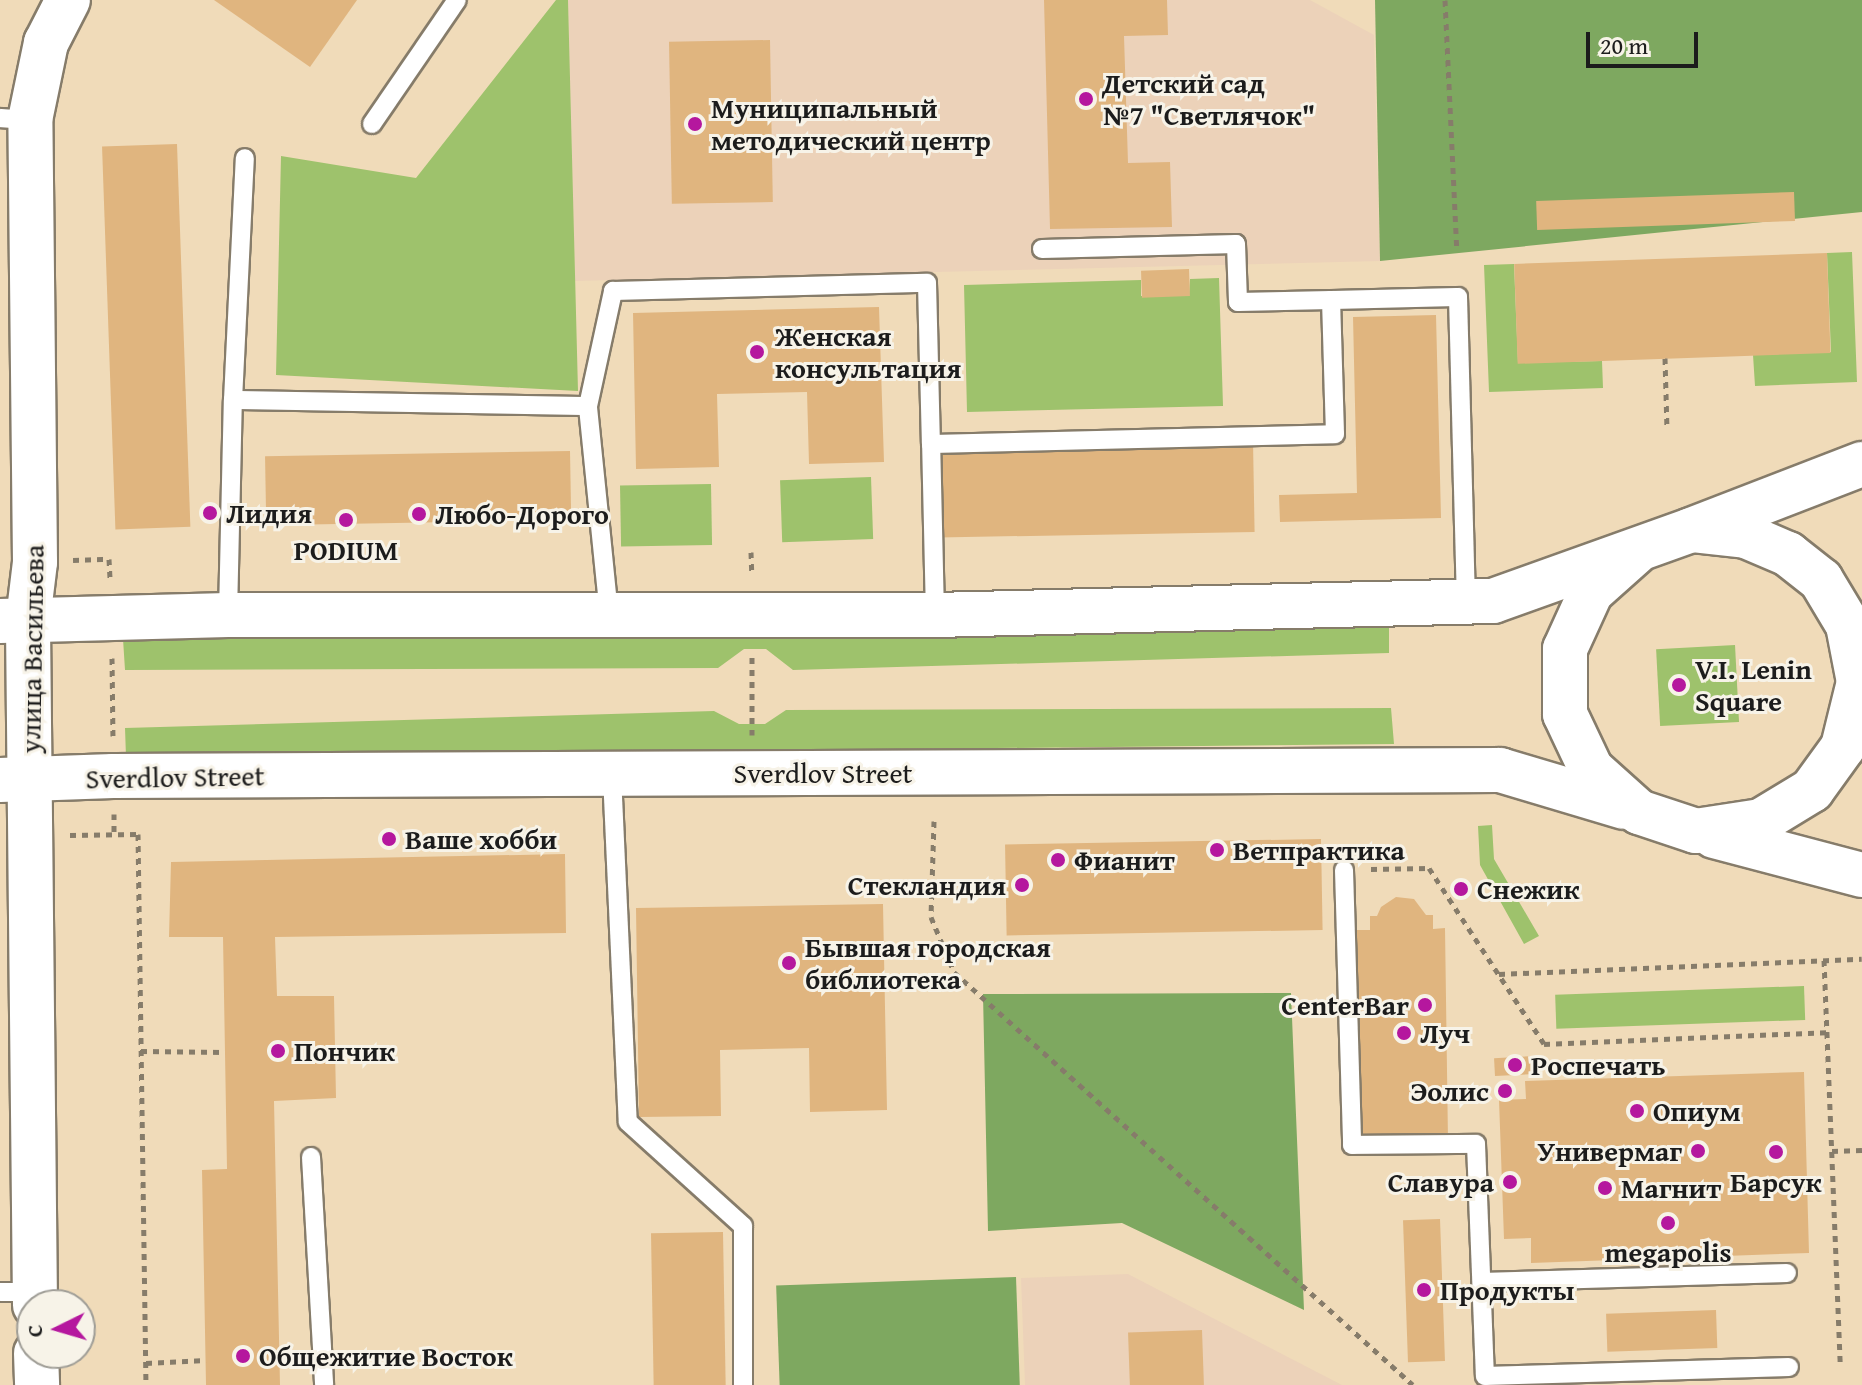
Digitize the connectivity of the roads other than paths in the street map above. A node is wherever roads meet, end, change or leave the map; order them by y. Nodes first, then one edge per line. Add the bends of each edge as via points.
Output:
1 (68, 0) edge
2 (457, 0) edge
3 (15, 119) edge
4 (372, 124) dead end
5 (245, 158) dead end
6 (1042, 249) dead end
7 (1331, 300) junction
8 (233, 400) junction
9 (588, 406) junction
10 (931, 444) junction
11 (1862, 464) edge
12 (1691, 530) junction
13 (1636, 552) junction
14 (1466, 602) junction
15 (609, 614) junction
16 (228, 615) junction
17 (935, 615) junction
18 (14, 620) edge
19 (612, 775) junction
20 (15, 780) edge
21 (1639, 812) junction
22 (1696, 831) junction
23 (1344, 870) road end
24 (1862, 875) edge
25 (311, 1157) dead end
26 (1787, 1273) dead end
27 (1482, 1282) junction
28 (23, 1289) edge
29 (1789, 1367) dead end
30 (324, 1385) edge
31 (743, 1385) edge

1 - 3 street, улица Васильева
2 - 4 lane
3 - 18 street, улица Васильева via 35,562
5 - 8 lane
6 - 7 lane via 1236,244 1238,302
7 - 10 lane via 1335,434
7 - 14 lane via 1458,297
8 - 9 lane
8 - 16 lane
9 - 10 lane via 613,291 927,283
9 - 15 lane
10 - 17 lane
11 - 12 street
12 - 13 street
12 - 22 street via 1746,536 1788,554 1821,580 1848,625 1859,682 1843,747 1812,790 1761,821
13 - 14 street via 1493,601
13 - 21 street via 1591,592 1565,649 1565,714 1591,769
14 - 17 street
15 - 16 street
15 - 17 street
16 - 18 street
18 - 20 street, улица Васильева
19 - 20 street, Sverdlov Street
19 - 21 street, Sverdlov Street via 1500,770
19 - 31 lane via 628,1122 743,1226
20 - 28 street, улица Васильева via 31,835
21 - 22 street, Sverdlov Street
22 - 24 street, Sverdlov Street
23 - 27 lane via 1352,1145 1476,1144
25 - 30 lane
26 - 27 lane
27 - 29 lane via 1485,1376

